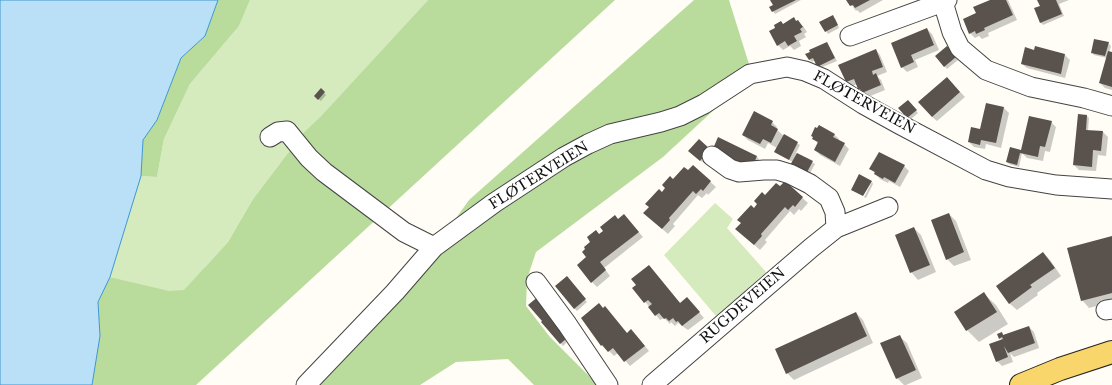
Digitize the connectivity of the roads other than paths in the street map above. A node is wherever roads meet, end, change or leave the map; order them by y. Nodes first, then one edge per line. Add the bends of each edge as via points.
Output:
1 (945, 1) edge
2 (850, 36) dead end
3 (1112, 106) edge
4 (270, 137) dead end
5 (712, 156) dead end
6 (1112, 188) edge
7 (888, 207) dead end
8 (836, 228) junction
9 (434, 246) junction
10 (536, 282) dead end
11 (1112, 352) edge
12 (306, 385) edge
13 (608, 385) edge
14 (652, 385) edge
15 (1021, 385) edge

1 - 2 street
1 - 3 street via 952,32 960,48 986,70 1031,87
4 - 9 street via 278,132 287,131 324,172 404,232
5 - 8 street via 730,169 739,172 777,170 810,184 829,198 835,212
6 - 9 street, FLØTERVEIEN via 1056,185 1009,177 986,170 863,104 824,80 805,71 787,67 750,74 704,104 680,116 610,134 588,144 564,157
7 - 8 street, RUGDEVEIEN
8 - 14 street, RUGDEVEIEN
9 - 12 street, FLØTERVEIEN
10 - 13 street
11 - 15 main road

